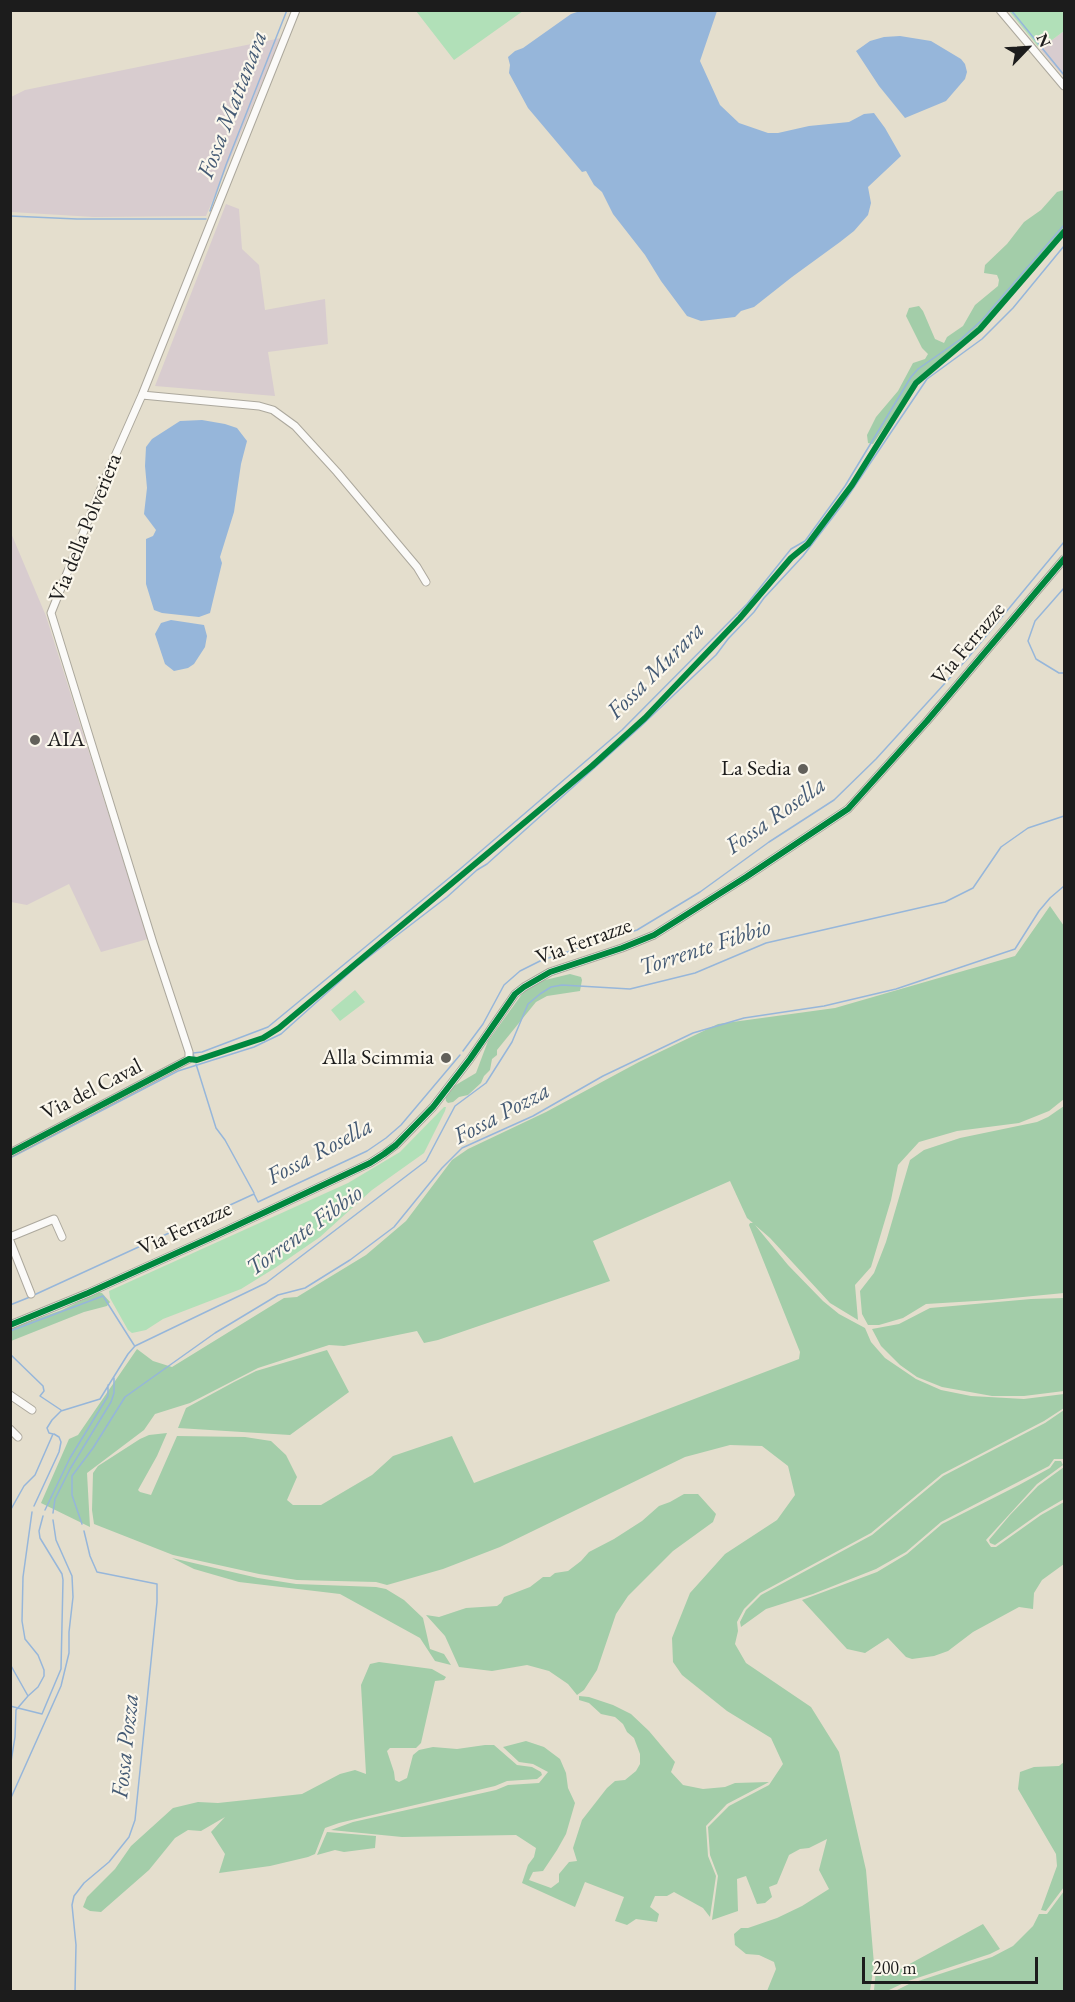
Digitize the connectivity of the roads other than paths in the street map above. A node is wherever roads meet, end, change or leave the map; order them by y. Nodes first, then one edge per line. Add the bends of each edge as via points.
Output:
1 (296, 10) edge
2 (1000, 10) edge
3 (1065, 86) edge
4 (142, 396) junction
5 (1065, 559) edge
6 (426, 582) dead end
7 (189, 1059) joint
8 (10, 1153) edge
9 (62, 1237) dead end
10 (10, 1239) edge
11 (32, 1294) dead end
12 (10, 1325) edge
13 (10, 1395) edge
14 (32, 1410) dead end
15 (10, 1430) edge
16 (18, 1437) dead end

1 - 4 street, Via della Polveriera
2 - 3 street
4 - 6 street via 273,410 295,426 337,472
4 - 7 street, Via della Polveriera via 51,614
5 - 12 street, Via Ferrazze via 848,808 654,935 550,972 524,987 433,1107 384,1154 212,1237
7 - 8 street, Via del Caval
9 - 10 street via 54,1219
10 - 11 street
13 - 14 street
15 - 16 street

